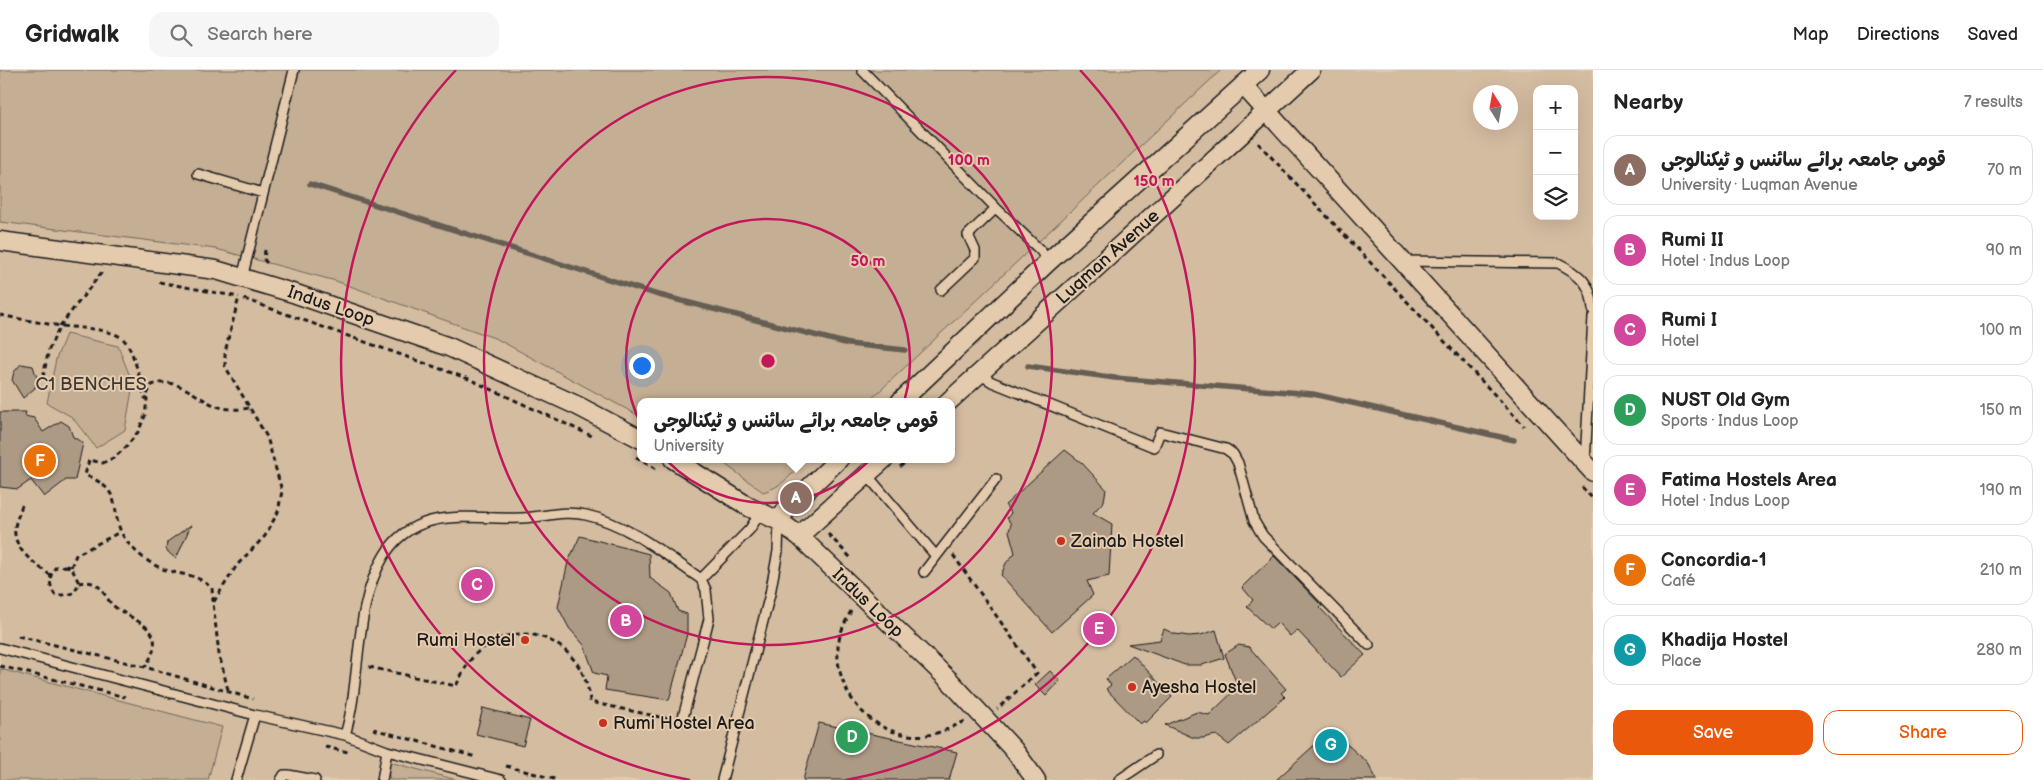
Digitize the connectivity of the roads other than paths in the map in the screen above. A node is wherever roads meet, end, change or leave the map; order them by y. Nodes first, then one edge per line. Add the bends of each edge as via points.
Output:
1 (294, 70) edge
2 (862, 70) edge
3 (1260, 70) edge
4 (1311, 70) edge
5 (1243, 85) junction
6 (1266, 112) junction
7 (198, 174) dead end
8 (263, 192) junction
9 (996, 208) junction
10 (0, 241) edge
11 (1400, 261) junction
12 (1048, 262) junction
13 (242, 278) junction
14 (941, 290) dead end
15 (1593, 309) edge
16 (1593, 317) edge
17 (1592, 348) edge
18 (980, 374) junction
19 (904, 398) edge
20 (953, 398) edge
21 (637, 437) edge
22 (835, 463) edge
23 (880, 463) edge
24 (669, 467) edge
25 (1589, 468) edge
26 (867, 475) junction
27 (996, 479) dead end
28 (760, 513) junction
29 (779, 521) junction
30 (799, 536) junction
31 (936, 556) junction
32 (924, 572) dead end
33 (701, 579) junction
34 (1369, 645) dead end
35 (0, 648) edge
36 (255, 715) junction
37 (682, 722) road end
38 (345, 736) junction
39 (387, 751) junction
40 (1156, 755) dead end
41 (236, 780) edge
42 (281, 780) edge
43 (315, 780) edge
44 (382, 780) edge
45 (501, 780) edge
46 (722, 780) edge
47 (1036, 780) edge
48 (1119, 780) edge

1 - 8 lane
2 - 9 lane
3 - 5 street, Luqman Avenue
4 - 6 street, Luqman Avenue
5 - 6 street
5 - 12 street, Luqman Avenue
6 - 11 street
6 - 18 street, Luqman Avenue
7 - 8 lane
8 - 13 lane
9 - 12 lane via 1041,251
9 - 14 lane via 968,235 976,258
10 - 13 street, Indus Loop via 216,270
11 - 15 lane via 1558,263 1574,271 1585,282
11 - 25 street
12 - 19 street, Luqman Avenue
13 - 21 street, Indus Loop via 449,347
16 - 17 lane
17 - 25 lane
18 - 20 street, Luqman Avenue
18 - 34 lane via 992,382 1154,447 1160,432 1226,449 1238,463 1254,521 1263,536
22 - 29 street via 786,510
23 - 26 street
24 - 28 street, Indus Loop
26 - 30 street
26 - 31 lane
27 - 31 lane
28 - 29 street, Indus Loop
28 - 33 lane via 750,529
29 - 30 street, Indus Loop
29 - 46 lane via 778,551 770,594
30 - 47 street, Indus Loop via 948,679 1014,750
31 - 32 lane
33 - 37 lane via 706,590 709,619
33 - 38 lane via 619,527 586,515 457,516 413,529 391,546 383,557 364,606
35 - 36 lane
36 - 38 lane
36 - 41 lane
38 - 39 lane
39 - 44 lane
39 - 45 lane
40 - 48 lane
42 - 43 lane via 284,775

